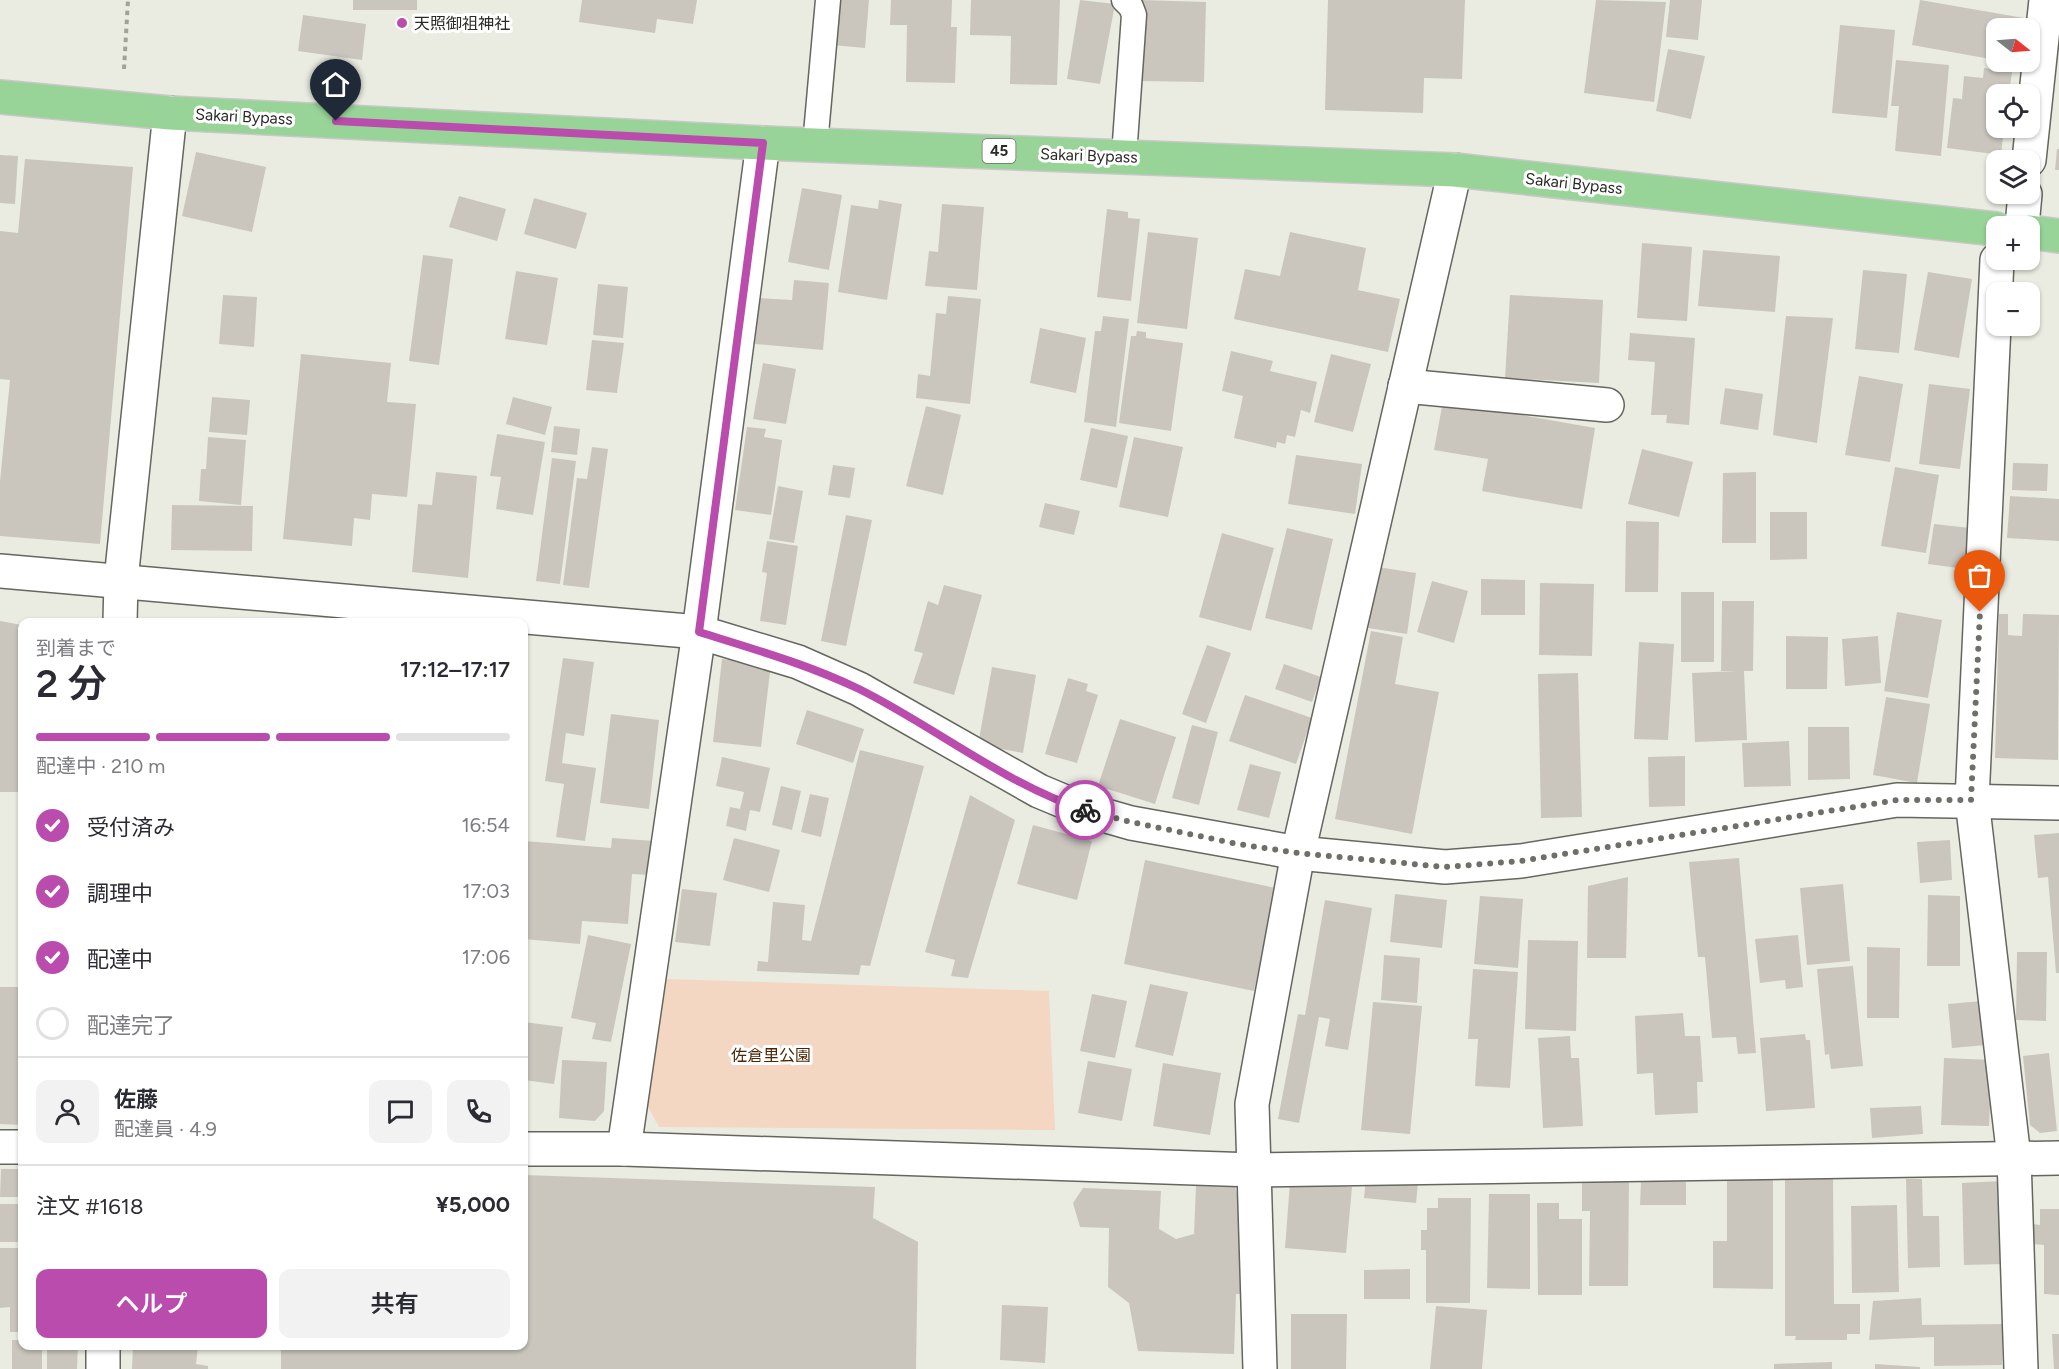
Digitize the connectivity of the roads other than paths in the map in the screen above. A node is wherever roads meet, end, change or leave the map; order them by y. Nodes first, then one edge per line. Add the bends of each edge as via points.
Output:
1 (828, 0) edge
2 (1124, 0) edge
3 (2046, 0) edge
4 (0, 97) edge
5 (170, 112) junction
6 (763, 143) junction
7 (815, 145) junction
8 (2030, 150) edge
9 (1124, 156) junction
10 (1455, 170) junction
11 (1986, 228) edge
12 (2040, 233) edge
13 (2059, 236) edge
14 (1997, 270) edge
15 (1405, 386) junction
16 (1607, 405) dead end
17 (0, 571) edge
18 (121, 580) junction
19 (120, 618) edge
20 (699, 632) junction
21 (1971, 800) junction
22 (2059, 803) edge
23 (1298, 853) junction
24 (0, 1147) edge
25 (18, 1147) edge
26 (528, 1149) edge
27 (624, 1149) junction
28 (2014, 1158) junction
29 (2059, 1158) edge
30 (1254, 1170) junction
31 (103, 1350) edge
32 (103, 1369) edge
33 (1260, 1369) edge
34 (2021, 1369) edge

1 - 7 lane
2 - 9 lane via 1134,15
3 - 8 street
4 - 5 highway, Sakari Bypass / 45
5 - 6 highway, Sakari Bypass / 45
5 - 18 street
6 - 7 highway, Sakari Bypass / 45
6 - 20 street
7 - 9 highway, Sakari Bypass / 45
9 - 10 highway, Sakari Bypass / 45
10 - 11 highway, Sakari Bypass / 45
10 - 15 street
12 - 13 highway
14 - 21 street
15 - 16 street
15 - 23 street
17 - 18 street
18 - 19 street
18 - 20 street
20 - 23 street via 798,662 859,689 1039,791 1082,809 1141,825
20 - 27 street
21 - 22 street
21 - 23 street via 1897,800 1521,861 1445,867
21 - 28 street
23 - 30 street via 1252,1104
24 - 25 street
26 - 27 street
27 - 30 street
28 - 29 street
28 - 30 street
28 - 34 street
30 - 33 street
31 - 32 street

